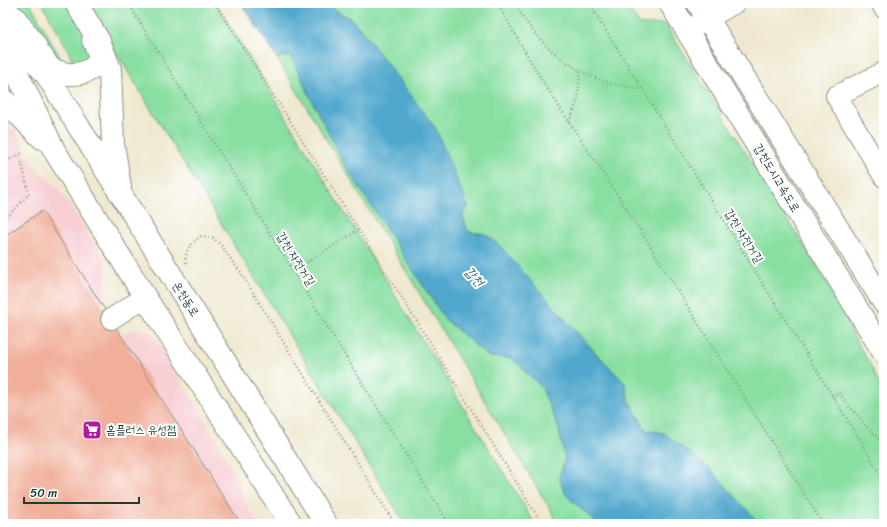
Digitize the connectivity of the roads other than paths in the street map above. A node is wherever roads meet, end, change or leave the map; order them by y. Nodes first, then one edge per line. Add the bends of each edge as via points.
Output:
1 (670, 3) edge
2 (735, 3) edge
3 (881, 3) edge
4 (884, 8) edge
5 (3, 10) edge
6 (80, 10) edge
7 (703, 11) edge
8 (688, 30) junction
9 (3, 41) edge
10 (3, 44) edge
11 (38, 49) junction
12 (884, 72) edge
13 (46, 74) junction
14 (3, 100) edge
15 (54, 150) junction
16 (884, 177) edge
17 (122, 197) junction
18 (145, 297) junction
19 (884, 304) edge
20 (111, 319) dead end
21 (884, 353) edge
22 (291, 524) edge
23 (326, 524) edge

1 - 8 main road, 갑천도시고속도로
2 - 7 street
3 - 4 street
5 - 11 main road via 15,18
6 - 11 main road via 99,57 93,68 72,75 51,70
6 - 17 main road via 99,41 110,69 113,144
7 - 8 street
7 - 19 main road, 갑천도시고속도로
8 - 21 main road, 갑천도시고속도로
9 - 13 main road via 7,36 13,37
10 - 15 main road
11 - 13 main road
12 - 16 street via 836,96
13 - 17 main road, 온천동로
14 - 15 main road
15 - 18 main road
17 - 23 main road, 온천동로
18 - 20 street
18 - 22 main road

